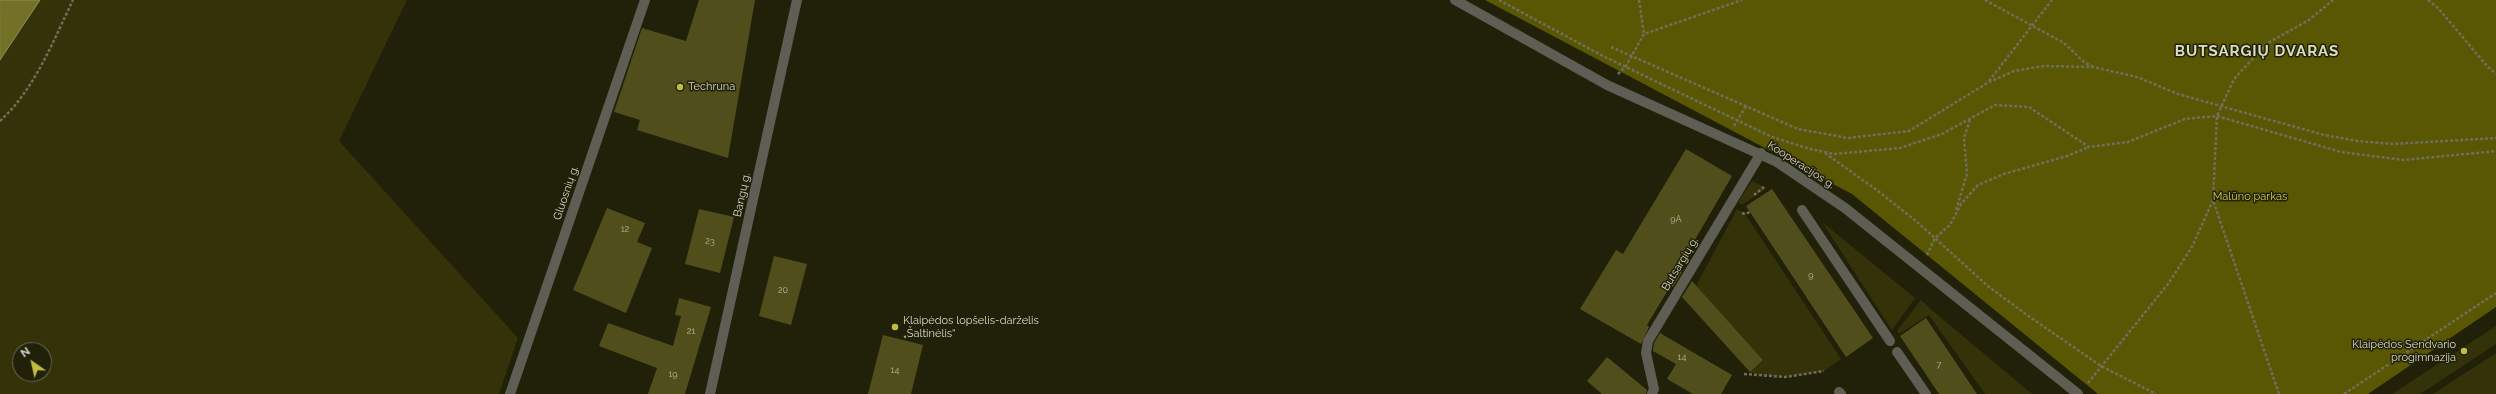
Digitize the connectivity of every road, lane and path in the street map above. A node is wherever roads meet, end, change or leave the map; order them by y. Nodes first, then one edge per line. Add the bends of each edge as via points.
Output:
1 (73, 0) edge
2 (645, 0) edge
3 (796, 0) edge
4 (1455, 0) edge
5 (1499, 0) edge
6 (1639, 0) edge
7 (1742, 0) edge
8 (1985, 0) edge
9 (2052, 0) edge
10 (2333, 0) edge
11 (2428, 0) edge
12 (2033, 25) junction
13 (1644, 34) junction
14 (1611, 46) dead end
15 (1631, 56) junction
16 (1626, 66) junction
17 (2093, 67) junction
18 (2496, 74) edge
19 (1989, 82) junction
20 (1607, 85) junction
21 (2221, 106) junction
22 (2217, 116) junction
23 (1970, 119) junction
24 (0, 120) edge
25 (2496, 138) edge
26 (2089, 147) junction
27 (2496, 151) edge
28 (1823, 152) junction
29 (1761, 153) junction
30 (2213, 200) junction
31 (1802, 210) dead end
32 (1951, 223) junction
33 (1936, 238) junction
34 (2496, 293) edge
35 (1890, 341) dead end
36 (1897, 352) dead end
37 (2101, 366) junction
38 (1824, 371) dead end
39 (1744, 374) dead end
40 (2081, 392) edge
41 (510, 394) edge
42 (710, 394) edge
43 (1652, 394) edge
44 (1926, 394) edge
45 (2156, 394) edge
46 (2279, 394) edge
47 (2344, 394) edge

1 - 24 path via 44,60 25,91
2 - 41 street, Gluosnių g.
3 - 42 street, Bangų g.
4 - 20 street, Kooperacijos g.
5 - 16 path
6 - 13 path
7 - 13 path
8 - 12 path
9 - 12 path
10 - 21 path via 2309,20 2266,44 2234,79
11 - 18 path
12 - 17 path via 2064,43
12 - 19 path
13 - 15 path
14 - 15 path
15 - 16 path
15 - 19 path via 1798,129 1848,138 1909,131
16 - 20 path
16 - 28 path via 1772,137
17 - 19 path via 2044,66 2014,71
17 - 21 path via 2137,77 2178,94
20 - 29 street, Kooperacijos g.
21 - 22 path
21 - 25 path via 2324,135 2358,141 2393,144
22 - 26 path via 2186,119 2128,142
22 - 27 path via 2341,152 2404,160
22 - 30 path
23 - 26 path via 1995,105 2029,107
23 - 28 path via 1942,134 1900,148 1858,153
23 - 32 path via 1964,138 1967,174
26 - 32 path via 1978,185 1961,204
28 - 33 path via 1878,190
29 - 40 street, Kooperacijos g. via 1845,208
29 - 43 street, Butsargių g. via 1648,341 1646,353 1654,389
30 - 37 path via 2192,247 2168,284
30 - 46 path
31 - 35 street
32 - 33 path
33 - 37 path via 1989,287
34 - 47 path
36 - 44 street
37 - 40 path
37 - 45 path
38 - 39 path via 1785,377

